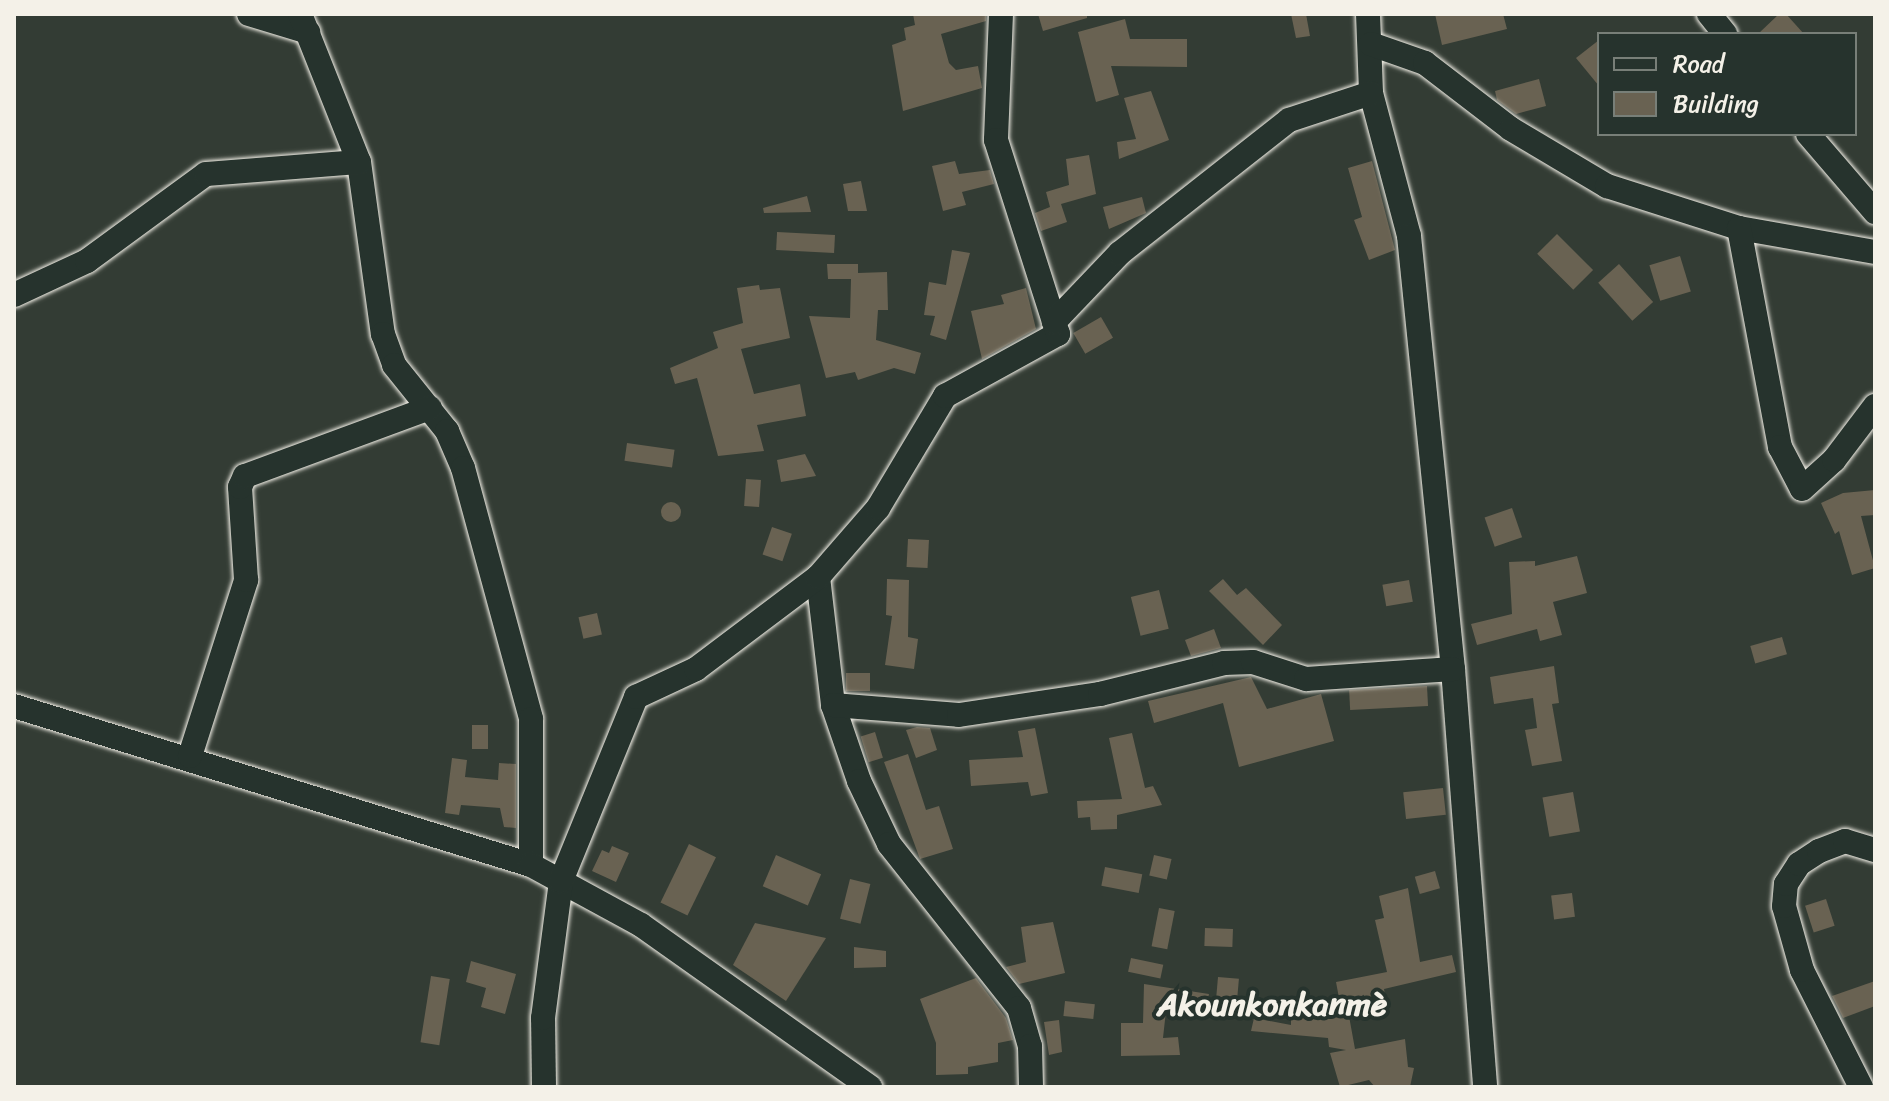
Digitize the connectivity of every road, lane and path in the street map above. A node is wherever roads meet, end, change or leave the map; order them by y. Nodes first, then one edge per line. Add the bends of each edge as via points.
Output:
1 (249, 14) edge
2 (1001, 14) edge
3 (1368, 14) edge
4 (1709, 14) edge
5 (304, 23) edge
6 (1723, 32) edge
7 (1371, 44) junction
8 (1371, 93) junction
9 (1810, 136) edge
10 (359, 162) junction
11 (1875, 212) edge
12 (1739, 228) junction
13 (1875, 252) edge
14 (14, 295) edge
15 (1054, 322) junction
16 (1875, 406) edge
17 (430, 408) junction
18 (818, 577) junction
19 (1453, 669) junction
20 (833, 705) junction
21 (14, 706) edge
22 (190, 756) junction
23 (1875, 850) edge
24 (531, 865) junction
25 (561, 881) junction
26 (1855, 1086) edge
27 (544, 1087) edge
28 (870, 1087) edge
29 (1031, 1087) edge
30 (1485, 1087) edge

1 - 5 street
2 - 15 street via 996,140
3 - 7 street
4 - 6 street
5 - 10 street
7 - 8 street
7 - 12 street via 1425,63 1511,129 1607,186
8 - 15 street via 1289,120 1120,253
8 - 19 street via 1409,236
9 - 11 street
10 - 14 street via 206,174 87,261
10 - 17 street via 383,334 394,365
12 - 13 street
12 - 16 street via 1780,447 1802,489 1834,460
15 - 18 street via 1058,334 945,396 878,508
17 - 22 street via 245,476 240,487 246,580
17 - 24 street via 463,468 531,719
18 - 20 street
18 - 25 street via 696,669 636,697
19 - 20 street via 1306,679 1253,662 1224,663 1100,694 959,715
19 - 30 street
20 - 29 street via 859,781 889,844 1019,1008 1030,1046
21 - 22 street
22 - 24 street
23 - 26 street via 1845,841 1819,851 1799,864 1786,884 1784,906 1802,970
24 - 25 street
25 - 27 street via 543,1018
25 - 28 street via 641,925

